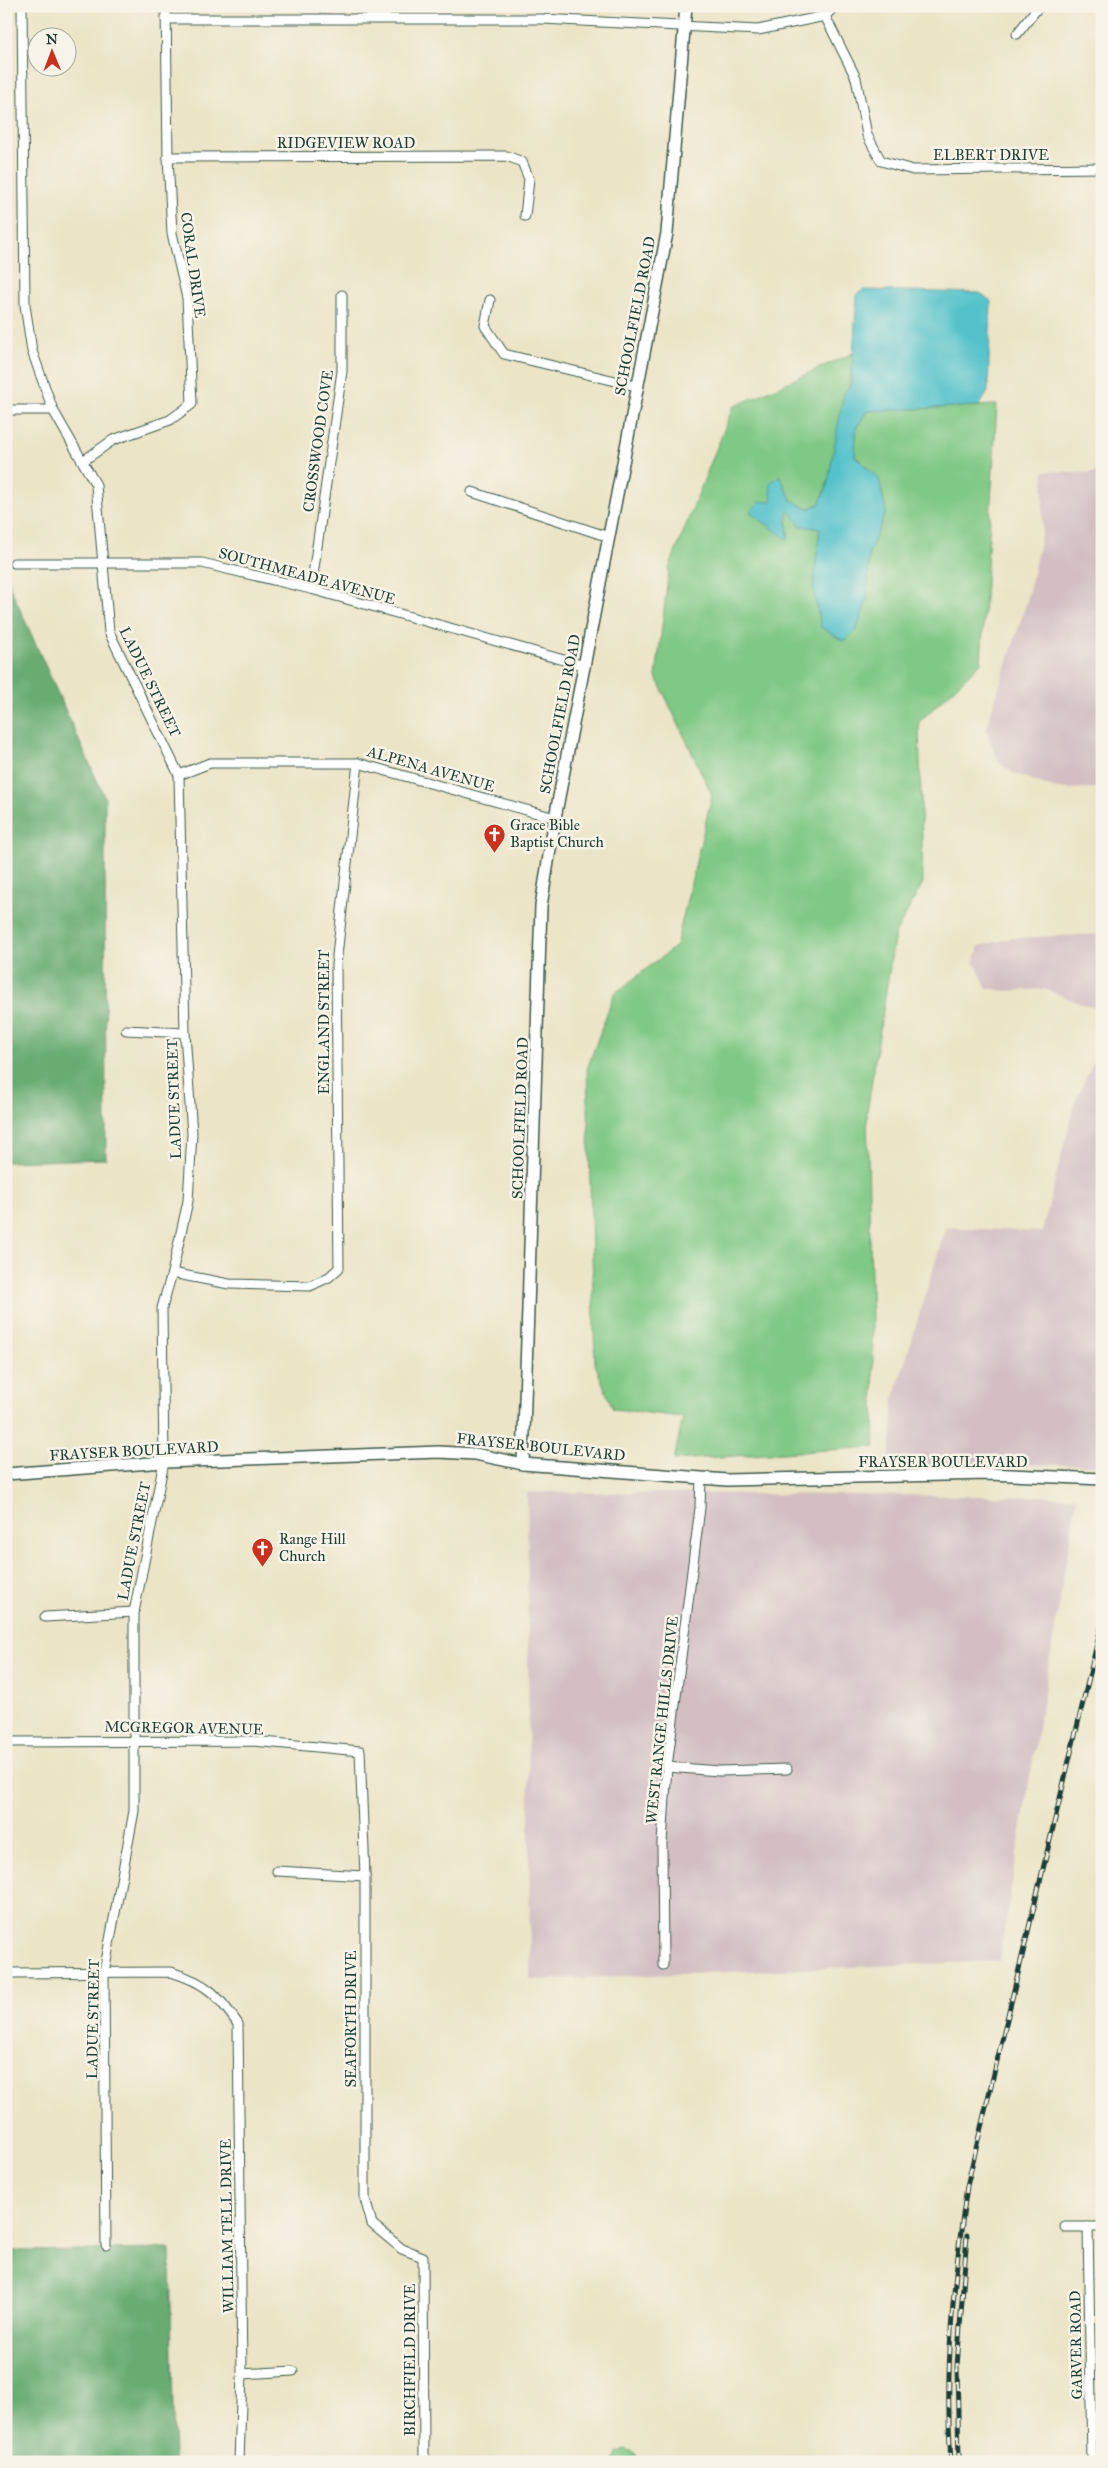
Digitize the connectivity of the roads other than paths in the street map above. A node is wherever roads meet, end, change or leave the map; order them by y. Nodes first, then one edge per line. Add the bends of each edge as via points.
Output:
1 (22, 6) edge
2 (166, 6) edge
3 (686, 6) edge
4 (835, 6) edge
5 (1039, 6) edge
6 (825, 16) junction
7 (166, 19) junction
8 (685, 27) junction
9 (1017, 34) dead end
10 (168, 157) junction
11 (1102, 168) edge
12 (525, 216) dead end
13 (342, 295) dead end
14 (490, 300) dead end
15 (636, 386) junction
16 (6, 410) edge
17 (53, 410) junction
18 (83, 461) junction
19 (472, 492) dead end
20 (608, 538) junction
21 (14, 562) dead end
22 (103, 564) junction
23 (311, 589) junction
24 (585, 666) junction
25 (358, 763) junction
26 (179, 774) junction
27 (555, 818) junction
28 (126, 1030) dead end
29 (185, 1033) junction
30 (172, 1273) junction
31 (164, 1462) junction
32 (523, 1464) junction
33 (6, 1474) edge
34 (701, 1478) junction
35 (1100, 1479) edge
36 (134, 1612) junction
37 (45, 1617) dead end
38 (135, 1741) junction
39 (6, 1742) edge
40 (360, 1751) joint
41 (667, 1767) junction
42 (787, 1770) dead end
43 (277, 1871) dead end
44 (365, 1876) junction
45 (662, 1965) dead end
46 (104, 1972) junction
47 (6, 1974) edge
48 (1088, 2227) junction
49 (1102, 2227) edge
50 (1065, 2228) dead end
51 (106, 2244) dead end
52 (423, 2258) joint
53 (293, 2371) dead end
54 (242, 2374) junction
55 (238, 2462) edge
56 (424, 2462) edge
57 (1092, 2462) edge

1 - 17 street, LADUE STREET via 25,305 32,351
2 - 7 street, CORAL DRIVE
3 - 8 street, SCHOOLFIELD ROAD
4 - 6 street
5 - 9 street
6 - 8 street via 758,30
6 - 11 street, ELBERT DRIVE via 856,78 867,135 881,161 913,170
7 - 8 street via 542,19
7 - 10 street, CORAL DRIVE
8 - 15 street, SCHOOLFIELD ROAD via 667,233
10 - 12 street, RIDGEVIEW ROAD via 507,156 522,162 529,179
10 - 18 street, CORAL DRIVE via 172,233 187,298 192,404 170,420 113,440
13 - 23 street, CROSSWOOD COVE via 342,371
14 - 15 street via 485,326 504,354
15 - 20 street, SCHOOLFIELD ROAD
16 - 17 street
17 - 18 street, LADUE STREET
18 - 22 street, LADUE STREET via 96,485
19 - 20 street
20 - 24 street, SCHOOLFIELD ROAD
21 - 22 street, SOUTHMEADE AVENUE
22 - 23 street, SOUTHMEADE AVENUE via 202,563
22 - 26 street, LADUE STREET via 109,632
23 - 24 street, SOUTHMEADE AVENUE
24 - 27 street, SCHOOLFIELD ROAD
25 - 26 street, ALPENA AVENUE via 210,763
25 - 27 street, ALPENA AVENUE
25 - 30 street, ENGLAND STREET via 336,965 339,1268 310,1286 238,1285
26 - 29 street, LADUE STREET
27 - 32 street, SCHOOLFIELD ROAD via 541,906
28 - 29 street
29 - 30 street, LADUE STREET via 191,1143 188,1201
30 - 31 street, LADUE STREET via 162,1308
31 - 32 street, FRAYSER BOULEVARD via 439,1452 476,1454
31 - 33 street, FRAYSER BOULEVARD
31 - 36 street, LADUE STREET
32 - 34 street, FRAYSER BOULEVARD
34 - 35 street, FRAYSER BOULEVARD via 988,1474
34 - 41 street, WEST RANGE HILLS DRIVE via 700,1508
36 - 37 street
36 - 38 street, LADUE STREET
38 - 39 street, MCGREGOR AVENUE
38 - 40 street, MCGREGOR AVENUE via 253,1741
38 - 46 street, LADUE STREET via 134,1811
40 - 44 street, SEAFORTH DRIVE
41 - 42 street via 720,1771
41 - 45 street, WEST RANGE HILLS DRIVE via 662,1843
43 - 44 street
44 - 52 street, SEAFORTH DRIVE via 365,2199 372,2224 402,2249
46 - 47 street, WILLIAM TELL DRIVE
46 - 51 street, LADUE STREET
46 - 54 street, WILLIAM TELL DRIVE via 172,1972 195,1979 219,1997 238,2024
48 - 49 street
48 - 50 street
48 - 57 street, GARVER ROAD
52 - 56 street, BIRCHFIELD DRIVE
53 - 54 street
54 - 55 street, WILLIAM TELL DRIVE

